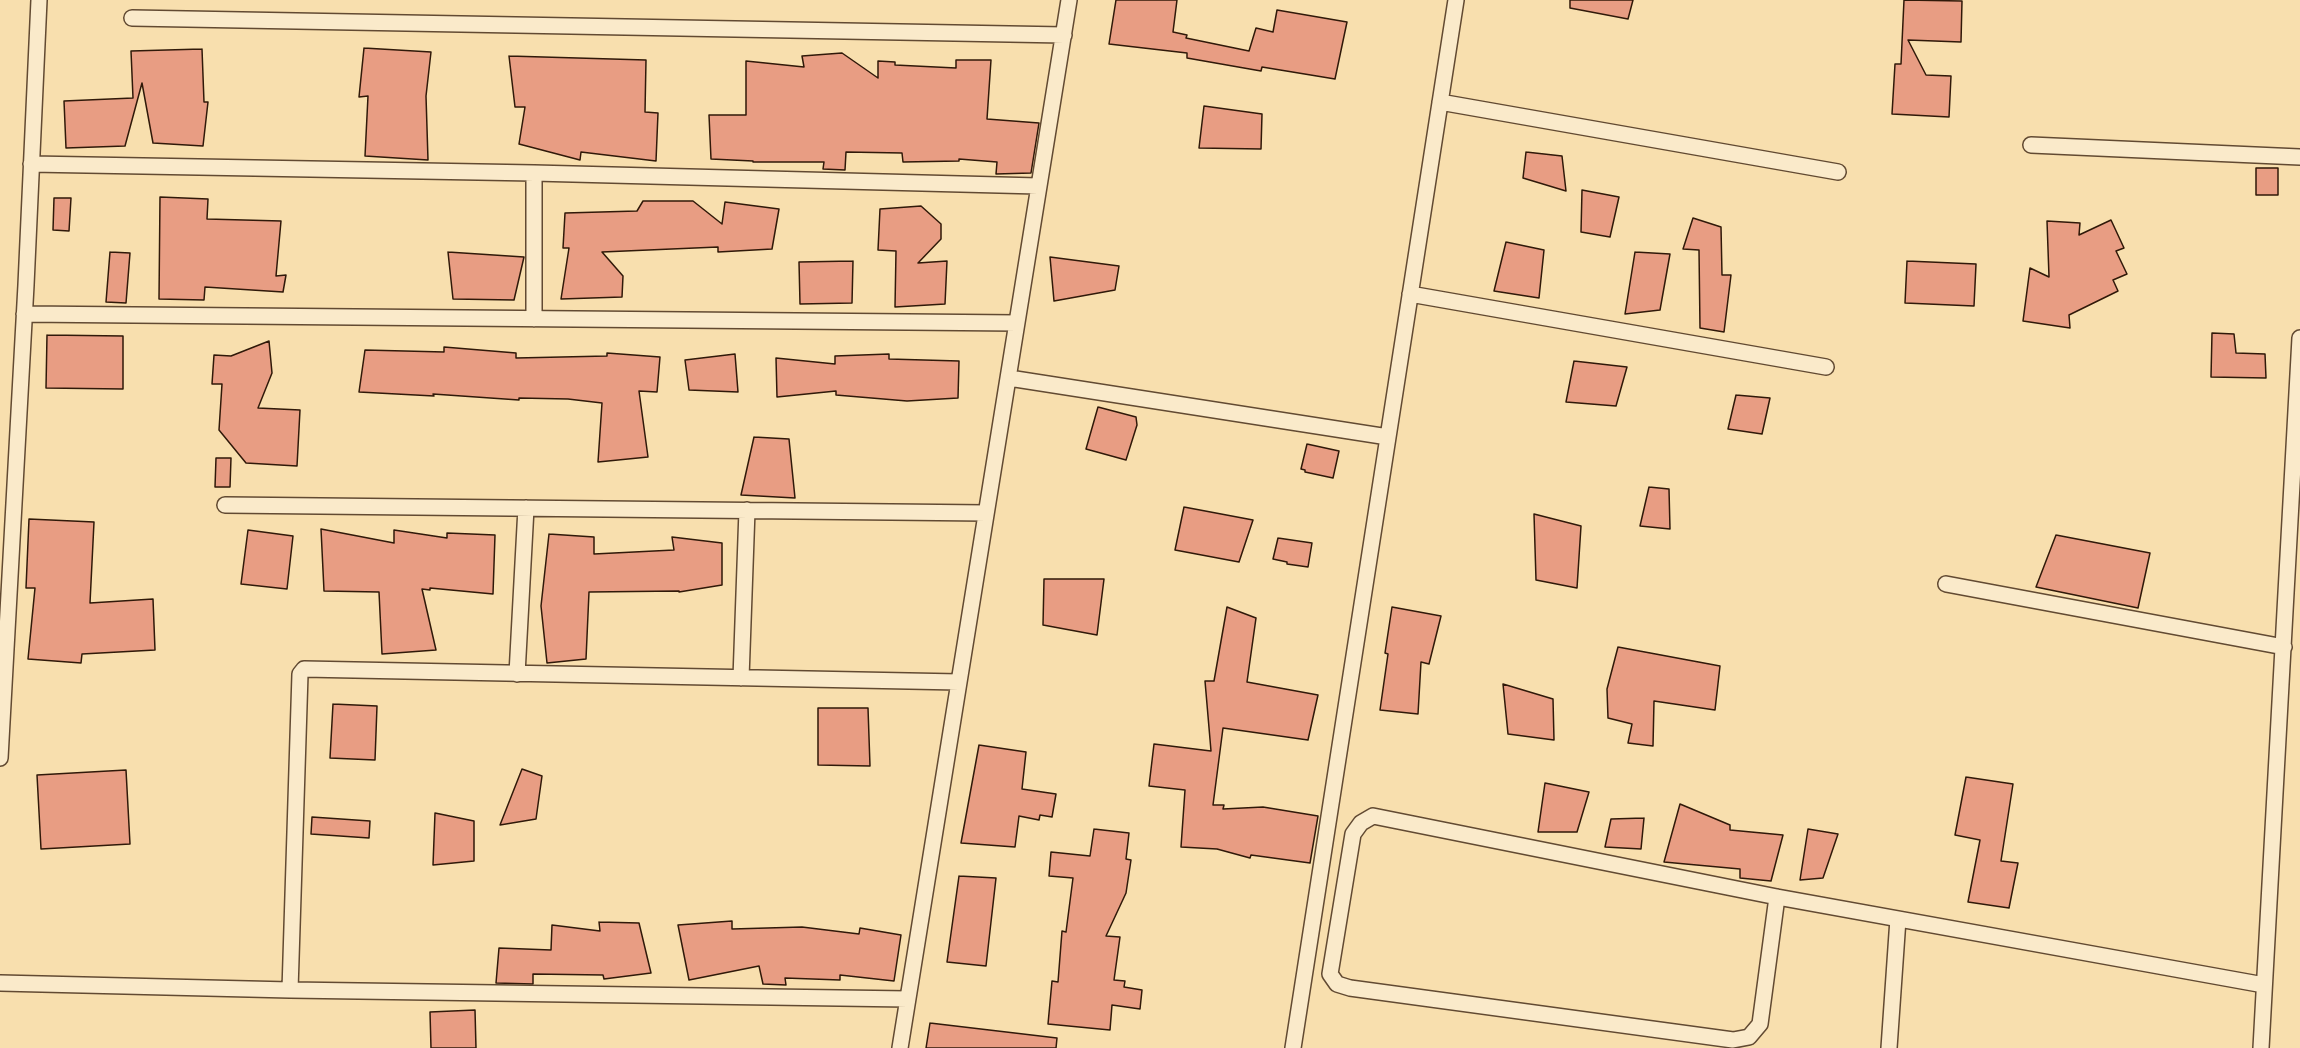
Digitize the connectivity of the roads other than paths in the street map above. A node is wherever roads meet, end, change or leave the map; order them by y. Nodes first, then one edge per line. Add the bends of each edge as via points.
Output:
1 (39, 0) edge
2 (1069, 0) edge
3 (1456, 0) edge
4 (132, 18) dead end
5 (1064, 35) junction
6 (1440, 102) junction
7 (2031, 146) dead end
8 (2300, 157) edge
9 (31, 164) junction
10 (534, 172) junction
11 (1838, 172) dead end
12 (1038, 186) junction
13 (1410, 294) junction
14 (24, 314) junction
15 (534, 319) junction
16 (1017, 323) junction
17 (2300, 338) edge
18 (1826, 367) dead end
19 (1009, 378) junction
20 (1388, 437) junction
21 (2296, 470) edge
22 (225, 505) dead end
23 (526, 508) junction
24 (747, 510) junction
25 (986, 513) junction
26 (2294, 579) edge
27 (1946, 584) dead end
28 (2284, 647) junction
29 (517, 674) junction
30 (741, 678) junction
31 (959, 682) junction
32 (0, 758) edge
33 (1777, 897) junction
34 (1898, 919) junction
35 (0, 983) edge
36 (2264, 985) junction
37 (290, 990) junction
38 (908, 999) junction
39 (900, 1048) edge
40 (1293, 1048) edge
41 (1889, 1048) edge
42 (2260, 1048) edge

1 - 9 street
2 - 5 street
3 - 6 street
4 - 5 street
5 - 12 street
6 - 11 street
6 - 13 street
7 - 8 street
9 - 10 street
9 - 14 street
10 - 12 street
10 - 15 street
12 - 16 street
13 - 18 street
13 - 20 street
14 - 15 street
14 - 32 street
15 - 16 street
16 - 19 street
17 - 21 street
19 - 20 street
19 - 25 street
20 - 40 street
21 - 26 street
22 - 23 street
23 - 24 street
23 - 29 street
24 - 25 street
24 - 30 street
25 - 31 street
26 - 28 street
27 - 28 street
28 - 36 street
29 - 30 street
29 - 37 street via 308,669 300,674
30 - 31 street
31 - 38 street
33 - 33 street via 1373,816 1353,834 1330,974 1337,984 1350,988 1732,1040 1749,1037 1760,1024
33 - 34 street
34 - 36 street
34 - 41 street
35 - 37 street
36 - 42 street
37 - 38 street
38 - 39 street

